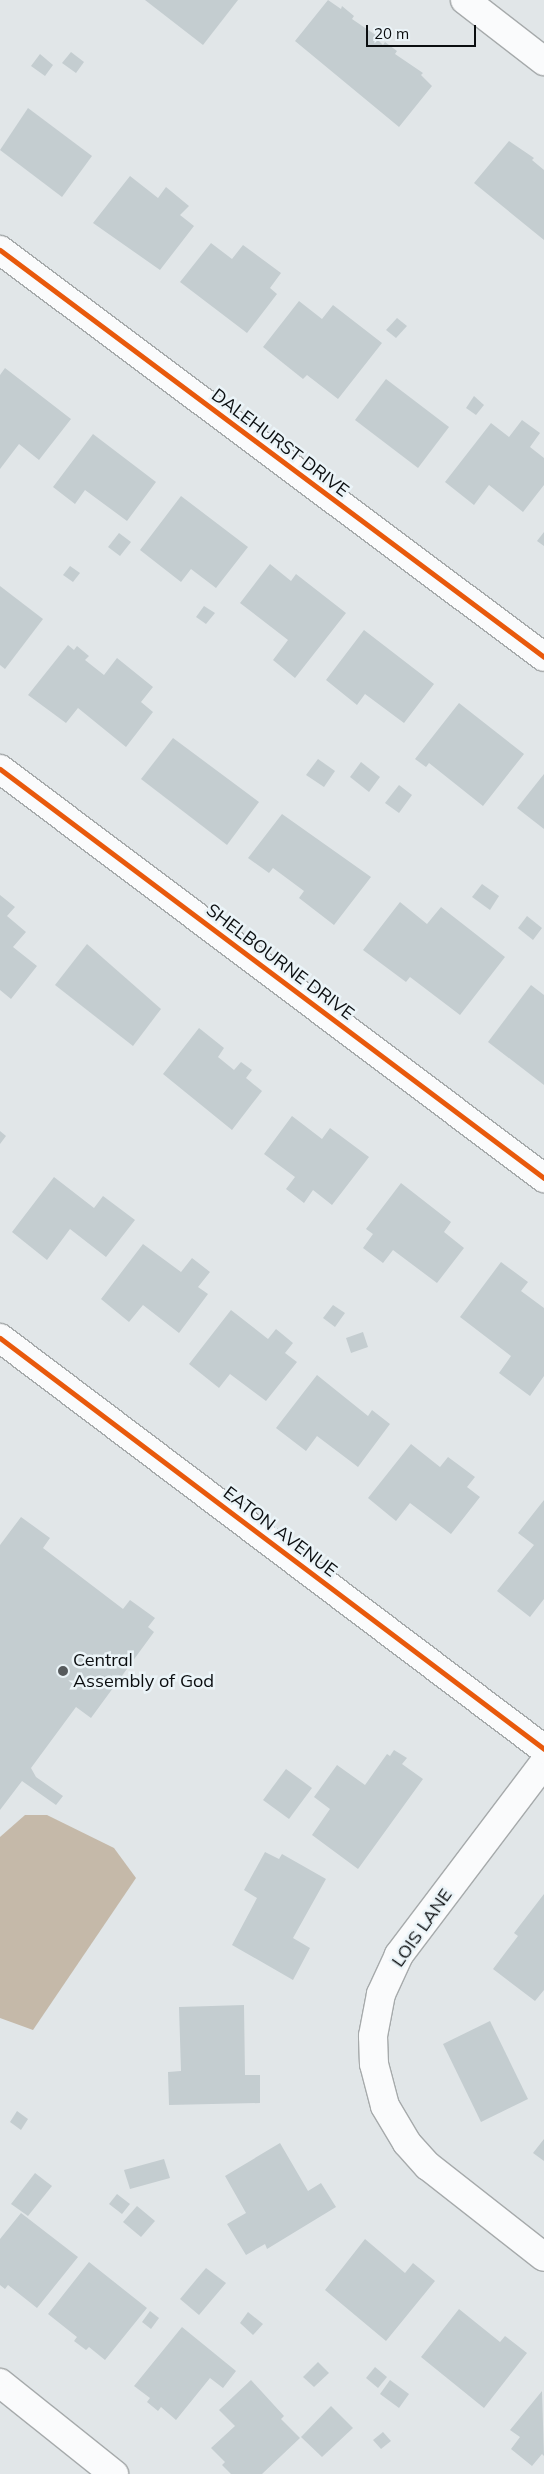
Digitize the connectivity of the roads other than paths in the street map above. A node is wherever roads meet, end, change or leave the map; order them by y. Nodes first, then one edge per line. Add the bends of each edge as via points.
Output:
1 (465, 0) edge
2 (544, 62) edge
3 (0, 250) edge
4 (544, 657) edge
5 (0, 769) edge
6 (544, 1178) edge
7 (0, 1338) edge
8 (544, 1749) edge
9 (544, 1763) edge
10 (544, 2257) edge
11 (0, 2383) edge
12 (114, 2474) edge

1 - 2 street
3 - 4 street, DALEHURST DRIVE
5 - 6 street, SHELBOURNE DRIVE
7 - 8 street, EATON AVENUE
9 - 10 street, LOIS LANE via 399,1955 381,1994 373,2036 374,2064 385,2106 407,2143 428,2166
11 - 12 street

